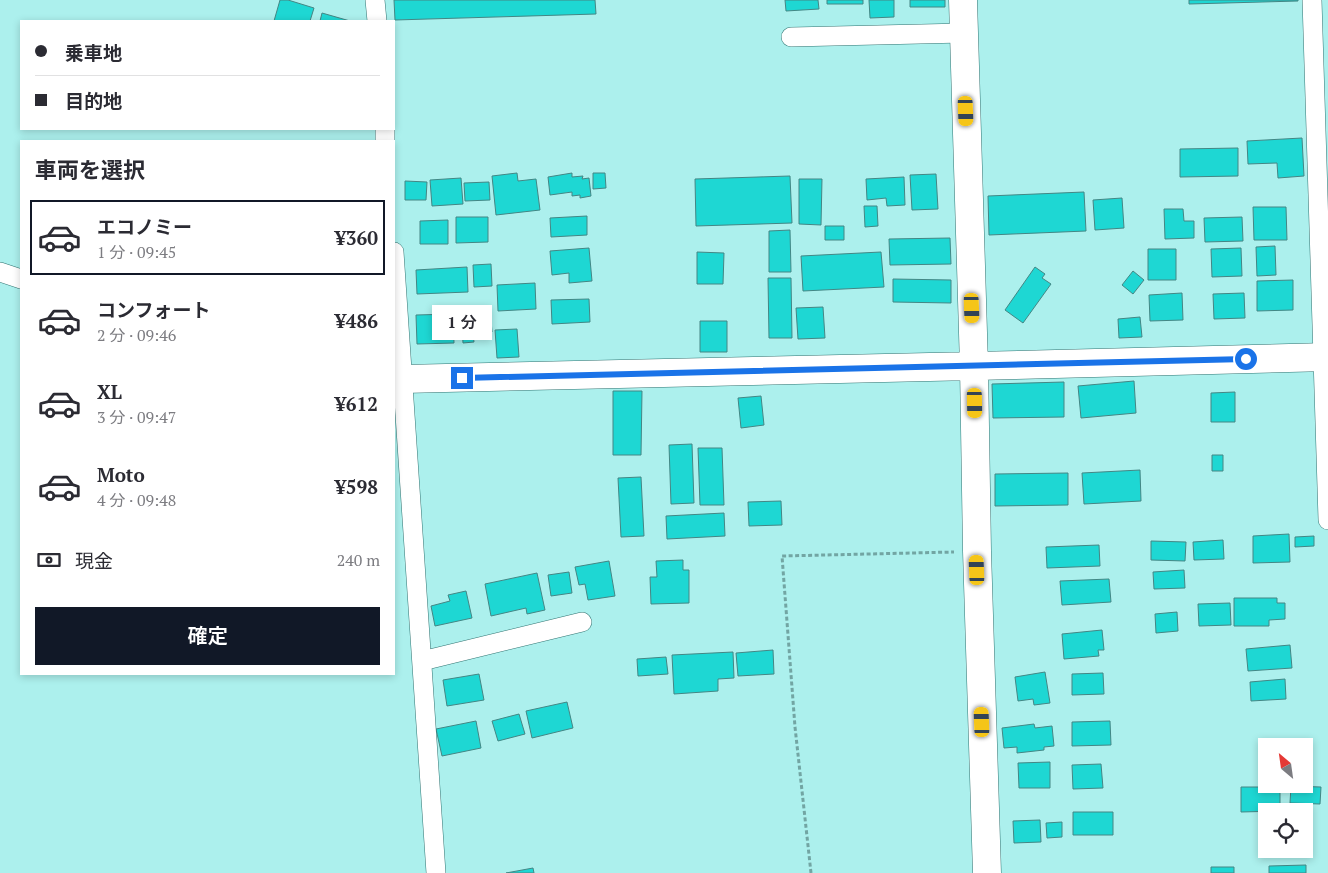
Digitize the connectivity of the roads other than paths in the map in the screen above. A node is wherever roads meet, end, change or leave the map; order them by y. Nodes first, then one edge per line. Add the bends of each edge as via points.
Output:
1 (375, 0) edge
2 (963, 0) edge
3 (1312, 0) edge
4 (376, 20) edge
5 (964, 33) junction
6 (792, 37) dead end
7 (395, 266) edge
8 (0, 272) edge
9 (20, 279) edge
10 (1326, 357) edge
11 (974, 366) junction
12 (403, 379) junction
13 (399, 408) edge
14 (402, 481) edge
15 (1328, 520) edge
16 (582, 622) dead end
17 (422, 661) junction
18 (436, 873) edge
19 (987, 873) edge

1 - 4 street
2 - 5 street
3 - 10 street
5 - 6 street
5 - 11 street
7 - 12 street
8 - 9 street
10 - 11 street
10 - 15 street
11 - 12 street
11 - 19 street
12 - 13 street
13 - 14 street
14 - 17 street
16 - 17 street
17 - 18 street

